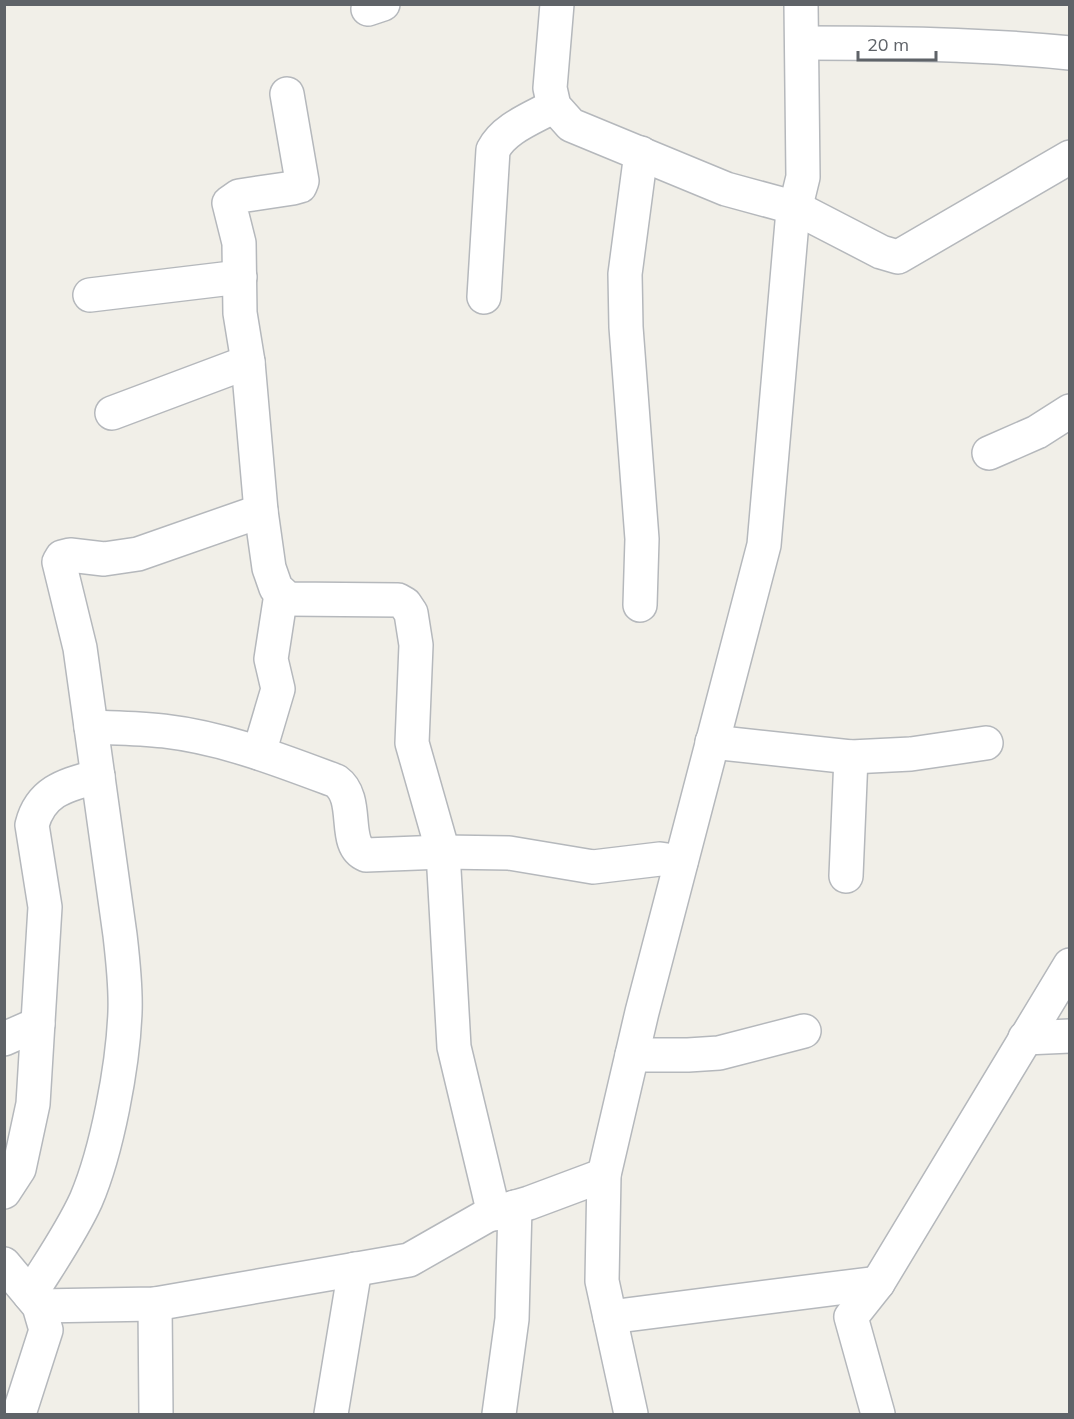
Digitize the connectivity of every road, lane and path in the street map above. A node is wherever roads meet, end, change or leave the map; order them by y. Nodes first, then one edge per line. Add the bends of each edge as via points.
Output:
1 (801, 4) edge
2 (553, 5) edge
3 (802, 43) junction
4 (1070, 54) edge
5 (287, 94) dead end
6 (554, 106) junction
7 (640, 153) junction
8 (1070, 157) edge
9 (796, 208) junction
10 (240, 277) junction
11 (90, 295) dead end
12 (484, 297) dead end
13 (248, 362) junction
14 (1070, 411) edge
15 (112, 413) dead end
16 (989, 453) dead end
17 (261, 511) junction
18 (281, 594) junction
19 (640, 605) dead end
20 (91, 727) junction
21 (712, 742) junction
22 (986, 743) dead end
23 (260, 753) junction
24 (851, 757) junction
25 (98, 776) junction
26 (443, 852) junction
27 (681, 862) junction
28 (846, 876) dead end
29 (1070, 965) edge
30 (38, 1024) junction
31 (804, 1031) dead end
32 (1070, 1036) edge
33 (1025, 1038) junction
34 (4, 1039) edge
35 (632, 1054) junction
36 (604, 1175) junction
37 (4, 1192) edge
38 (505, 1210) junction
39 (4, 1264) edge
40 (355, 1269) junction
41 (878, 1283) junction
42 (34, 1300) junction
43 (155, 1304) junction
44 (610, 1317) junction
45 (14, 1410) edge
46 (156, 1414) edge
47 (331, 1414) edge
48 (499, 1414) edge
49 (631, 1414) edge
50 (879, 1414) edge

1 - 3 street
2 - 6 street via 550,88
3 - 4 street via 918,44
3 - 9 street via 803,177
5 - 10 street via 302,181 300,186 239,196 229,203 239,243
6 - 7 street via 571,125
6 - 12 street via 501,137 493,150
7 - 9 street via 726,189
7 - 19 street via 625,274 642,539
8 - 9 street via 898,257
9 - 21 street via 764,545
10 - 11 street
10 - 13 street via 240,314
13 - 15 street
13 - 17 street
14 - 16 street via 1037,432
17 - 18 street via 269,568
17 - 20 street via 138,554 104,559 70,555 60,559 60,573 80,648
18 - 23 street via 271,659 277,694
18 - 26 street via 299,600 398,600 408,608 416,645 412,743
20 - 23 street via 163,730
20 - 25 street
21 - 24 street
21 - 27 street
22 - 24 street via 911,754
23 - 26 street via 342,785 349,798 354,844 360,852
24 - 28 street
25 - 30 street via 66,787 42,801 32,825 45,907
25 - 42 street via 125,980 119,1071 86,1200
26 - 27 street via 509,853 593,867 660,859
26 - 38 street via 454,1047
27 - 35 street
29 - 33 street
30 - 34 street
30 - 37 street via 33,1104 19,1169
31 - 35 street via 719,1053
32 - 33 street
33 - 41 street
35 - 36 street
36 - 38 street
36 - 44 street via 602,1281
38 - 40 street via 488,1215 409,1260
38 - 48 street via 512,1319
39 - 42 street
40 - 43 street
40 - 47 street
41 - 44 street
41 - 50 street via 851,1317
42 - 43 street
42 - 45 street via 46,1330
43 - 46 street
44 - 49 street

